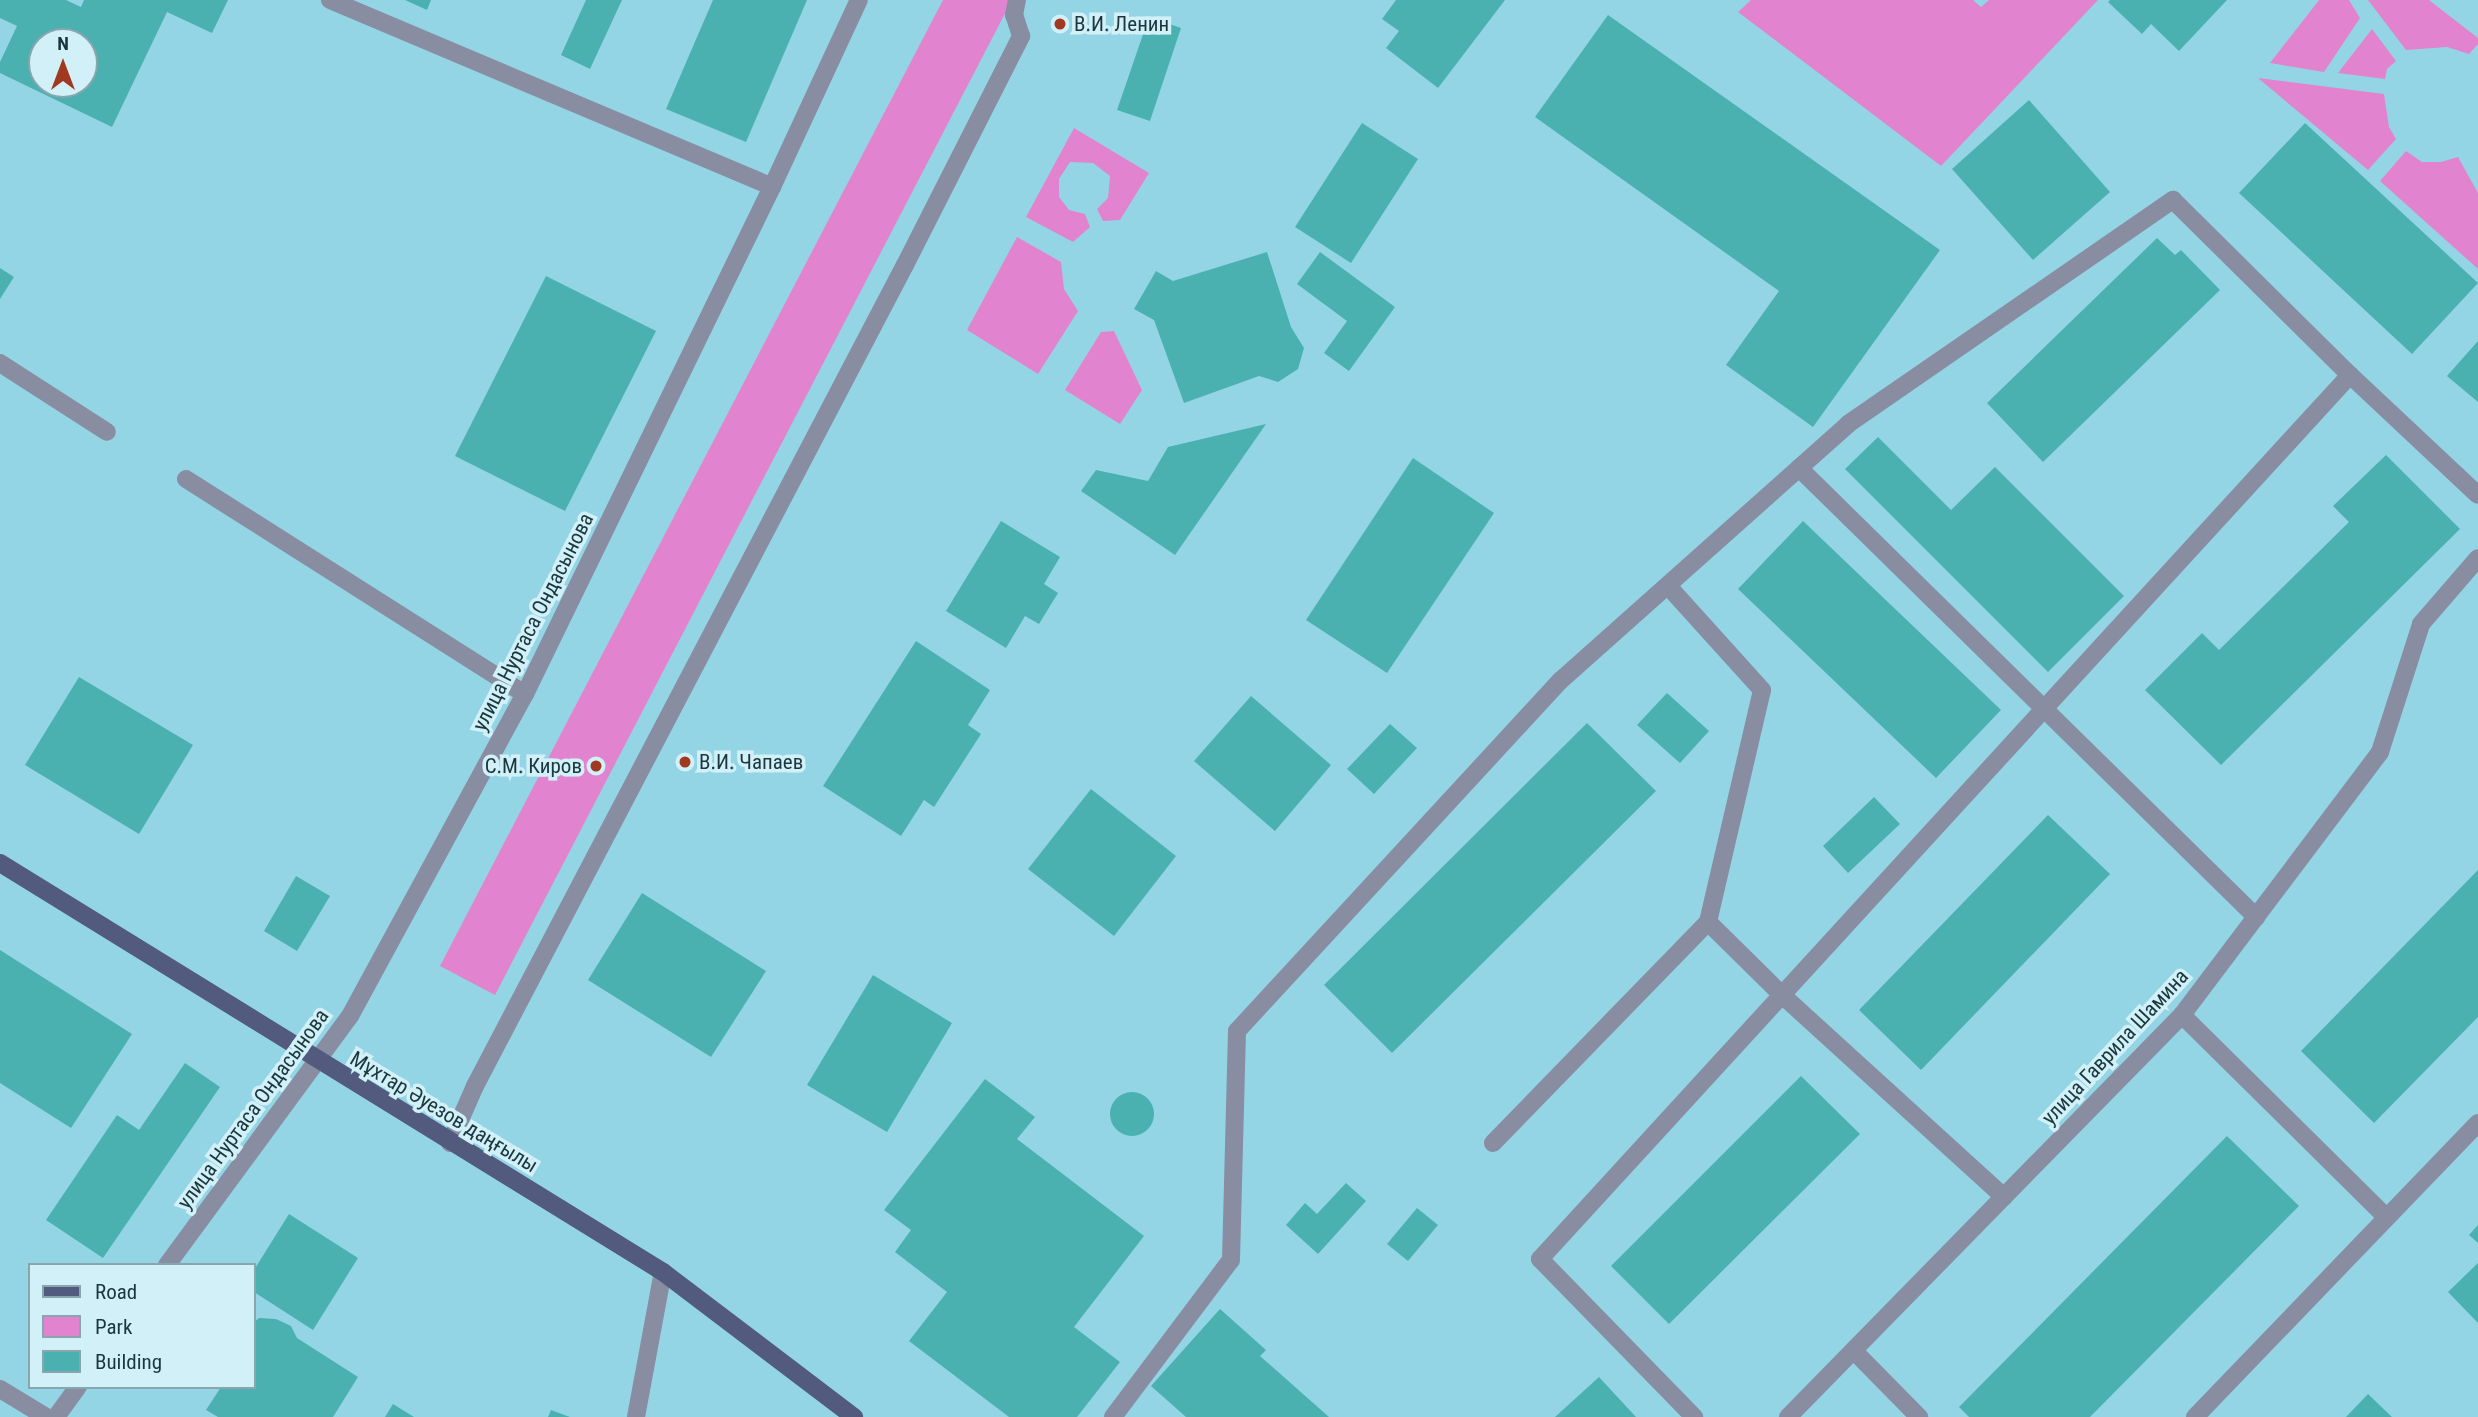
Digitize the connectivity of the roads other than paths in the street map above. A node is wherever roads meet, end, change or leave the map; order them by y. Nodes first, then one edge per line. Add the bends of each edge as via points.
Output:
1 (330, 0) edge
2 (859, 0) edge
3 (1017, 0) edge
4 (772, 187) junction
5 (0, 363) edge
6 (2350, 375) junction
7 (107, 432) dead end
8 (1799, 468) junction
9 (186, 480) dead end
10 (2478, 495) edge
11 (2478, 558) edge
12 (1668, 586) junction
13 (524, 694) junction
14 (2044, 709) junction
15 (0, 863) edge
16 (2256, 917) junction
17 (1708, 922) junction
18 (1782, 995) junction
19 (2182, 1015) junction
20 (316, 1061) junction
21 (2478, 1123) edge
22 (450, 1143) junction
23 (1493, 1143) dead end
24 (2004, 1197) junction
25 (2386, 1217) junction
26 (168, 1263) edge
27 (663, 1272) junction
28 (1854, 1351) junction
29 (0, 1389) edge
30 (77, 1389) edge
31 (46, 1417) edge
32 (56, 1417) edge
33 (636, 1417) edge
34 (854, 1417) edge
35 (1113, 1417) edge
36 (1694, 1417) edge
37 (1788, 1417) edge
38 (1919, 1417) edge
39 (2196, 1417) edge

1 - 4 street
2 - 4 street, улица Нуртаса Ондасынова
3 - 22 street via 1014,15 1021,36 475,1086
4 - 13 street, улица Нуртаса Ондасынова
5 - 7 street
6 - 8 street via 2173,200 1848,424
6 - 10 street
6 - 14 street
8 - 12 street
8 - 14 street
9 - 13 street
11 - 16 street, улица Гаврила Шамина via 2421,624 2381,751
12 - 17 street via 1762,690
12 - 35 street via 1560,681 1237,1031 1231,1260
13 - 20 street, улица Нуртаса Ондасынова via 350,1016
14 - 16 street
14 - 18 street
15 - 20 main road, Мұхтар Әуезов даңғылы
16 - 19 street, улица Гаврила Шамина
17 - 18 street
17 - 23 street
18 - 24 street
18 - 36 street via 1540,1259
19 - 24 street, улица Гаврила Шамина
19 - 25 street
20 - 22 main road, Мұхтар Әуезов даңғылы
20 - 26 street, улица Нуртаса Ондасынова
21 - 25 street
22 - 27 main road, Мұхтар Әуезов даңғылы
24 - 28 street, улица Гаврила Шамина
25 - 39 street
27 - 33 street
27 - 34 main road, Мұхтар Әуезов даңғылы
28 - 37 street, улица Гаврила Шамина
28 - 38 street
29 - 31 street
30 - 32 street

